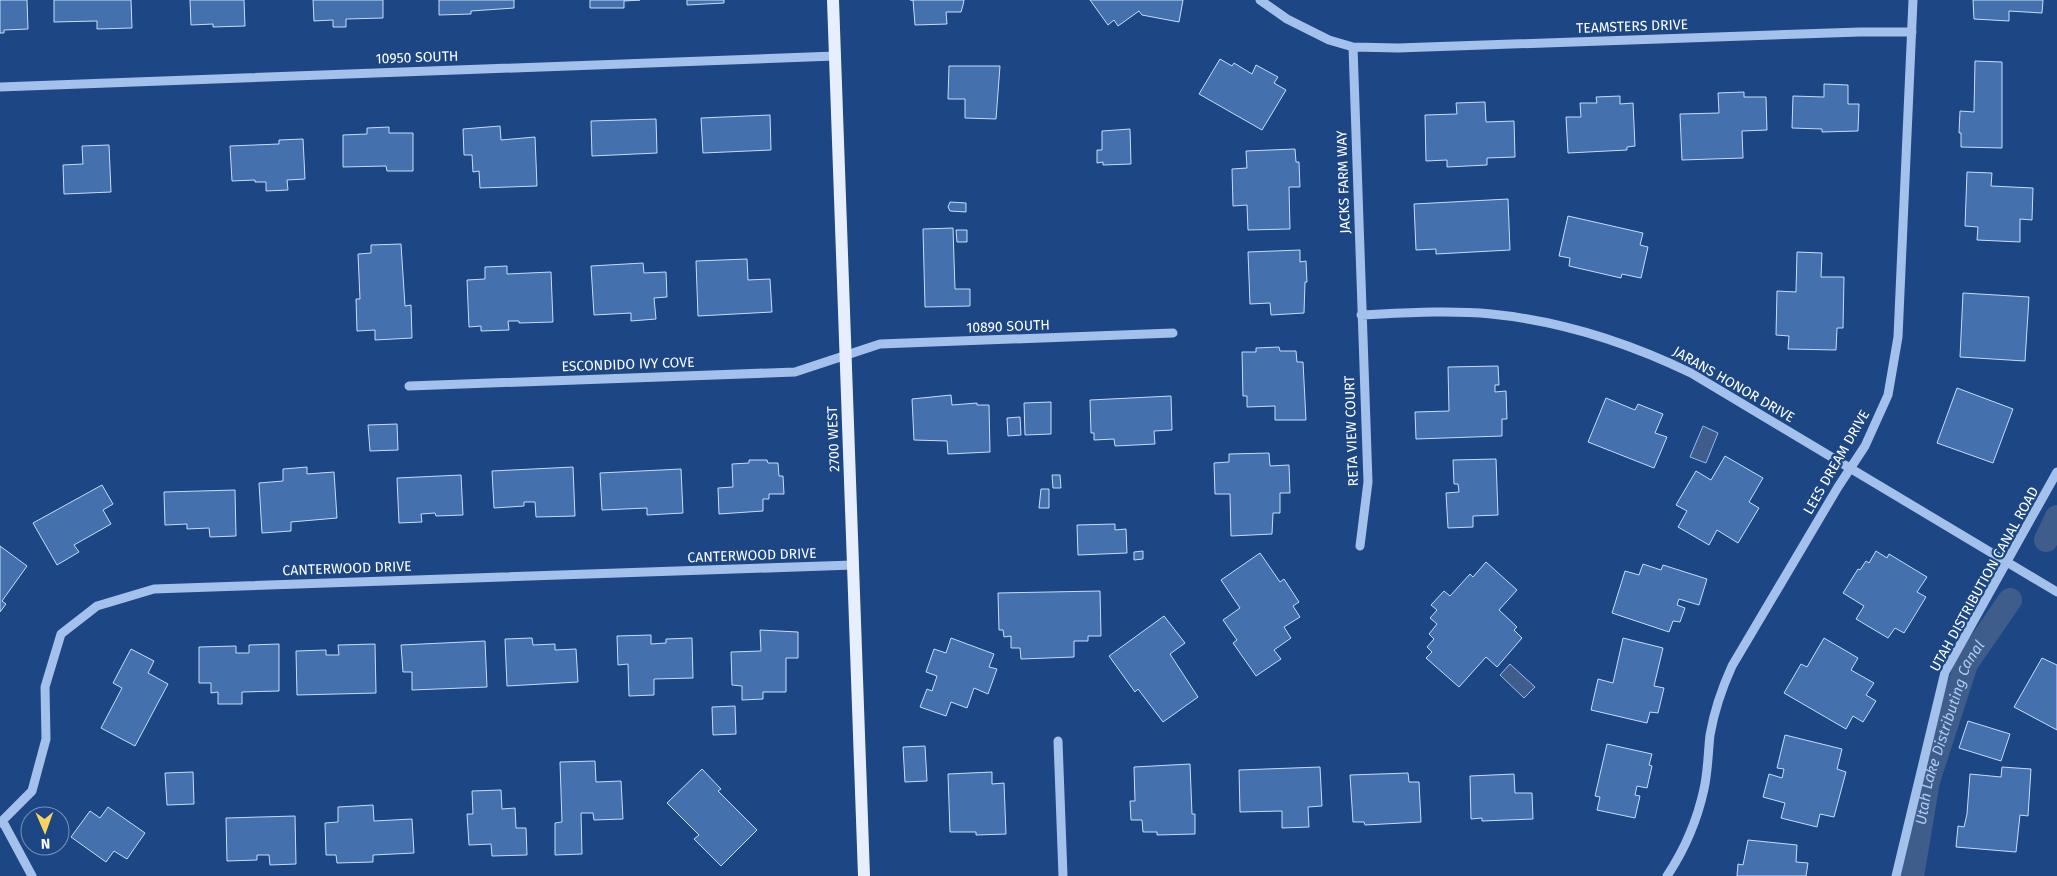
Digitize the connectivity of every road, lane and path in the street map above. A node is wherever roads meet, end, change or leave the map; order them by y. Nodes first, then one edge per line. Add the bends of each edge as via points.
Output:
1 (833, 0) edge
2 (1260, 0) edge
3 (1914, 0) edge
4 (1912, 32) junction
5 (1353, 47) junction
6 (835, 56) junction
7 (0, 87) edge
8 (1361, 316) junction
9 (1173, 334) dead end
10 (846, 357) junction
11 (409, 386) dead end
12 (1851, 468) junction
13 (2057, 472) edge
14 (1360, 546) dead end
15 (2007, 562) junction
16 (853, 565) junction
17 (2057, 592) edge
18 (1058, 741) dead end
19 (1, 822) edge
20 (32, 876) edge
21 (864, 876) edge
22 (1063, 876) edge
23 (1667, 876) edge
24 (1896, 876) edge

1 - 6 main road, 2700 WEST
2 - 5 street, TEAMSTERS DRIVE via 1308,31
3 - 4 street, LEES DREAM DRIVE
4 - 5 street, TEAMSTERS DRIVE
4 - 12 street, LEES DREAM DRIVE via 1896,355 1881,415
5 - 8 street, JACKS FARM WAY
6 - 7 street, 10950 SOUTH
6 - 10 main road, 2700 WEST
8 - 12 street, JARANS HONOR DRIVE via 1489,314 1593,333 1691,373
8 - 14 street, RETA VIEW COURT via 1368,482
9 - 10 street, 10890 SOUTH via 880,344
10 - 11 street, ESCONDIDO IVY COVE via 795,372
10 - 16 main road, 2700 WEST
12 - 15 street, JARANS HONOR DRIVE
12 - 23 street, LEES DREAM DRIVE via 1732,666 1713,725 1699,809 1685,846
13 - 15 street, UTAH DISTRIBUTION CANAL ROAD
15 - 17 street, JARANS HONOR DRIVE
15 - 24 street, UTAH DISTRIBUTION CANAL ROAD via 1945,672
16 - 19 street, CANTERWOOD DRIVE via 154,589 97,606 61,634 44,687 46,739 32,791
16 - 21 main road, 2700 WEST
18 - 22 street
19 - 20 street

